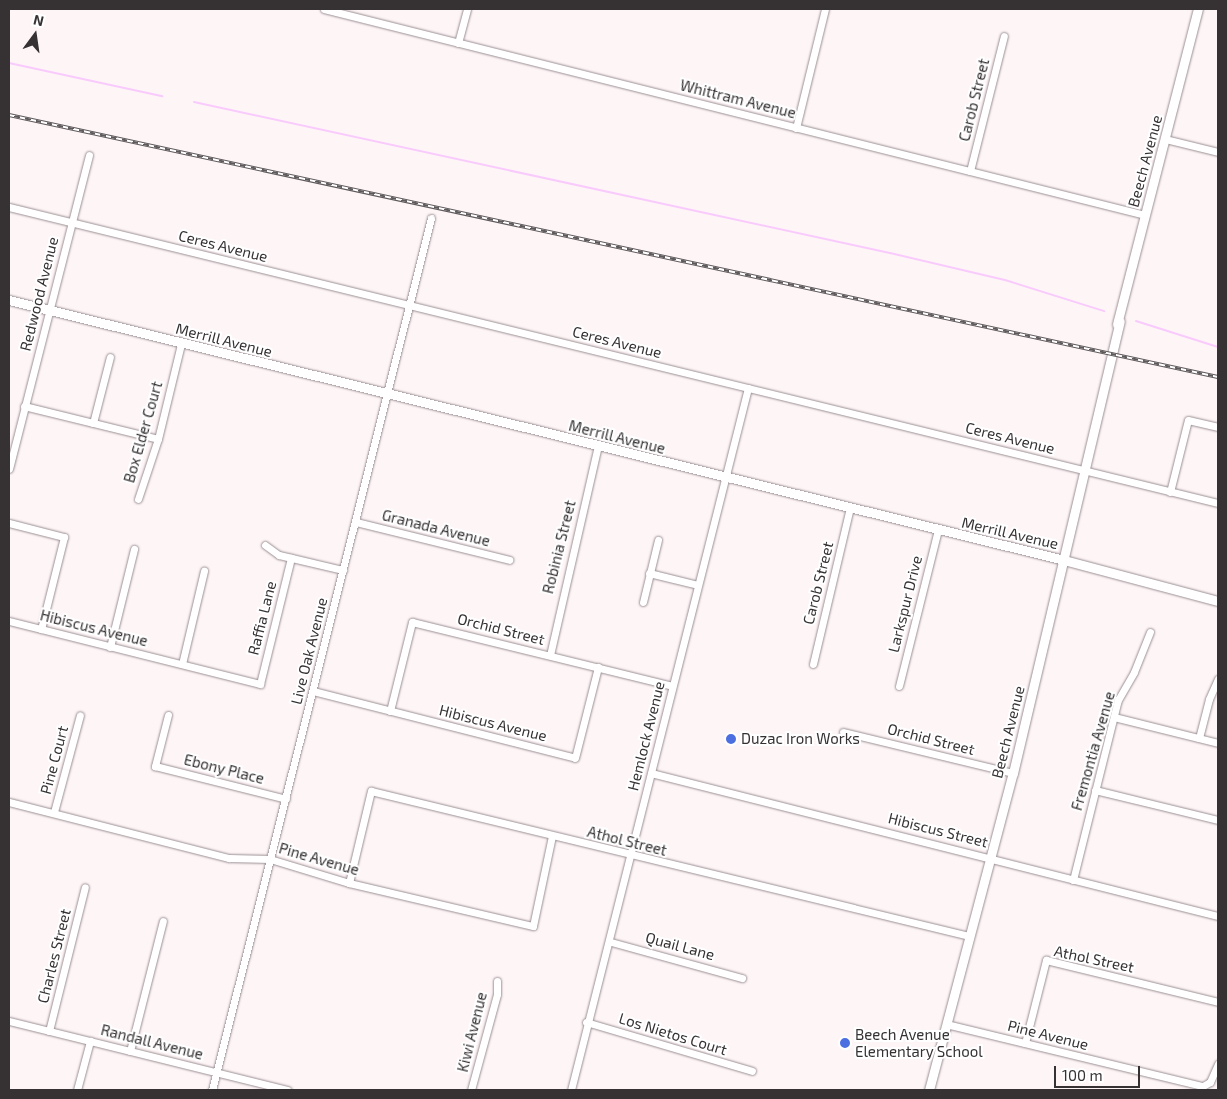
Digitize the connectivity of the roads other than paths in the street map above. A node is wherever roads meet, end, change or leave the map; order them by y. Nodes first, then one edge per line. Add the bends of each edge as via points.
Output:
1 (324, 9) edge
2 (467, 9) edge
3 (825, 9) edge
4 (1198, 9) edge
5 (1004, 36) dead end
6 (458, 42) junction
7 (796, 128) junction
8 (1165, 139) junction
9 (1218, 152) edge
10 (89, 155) dead end
11 (970, 171) junction
12 (9, 207) edge
13 (1145, 214) junction
14 (431, 218) dead end
15 (72, 223) junction
16 (9, 300) edge
17 (409, 305) junction
18 (49, 310) junction
19 (181, 344) junction
20 (110, 356) dead end
21 (748, 388) junction
22 (386, 394) junction
23 (24, 406) junction
24 (93, 423) junction
25 (1218, 428) edge
26 (158, 439) junction
27 (598, 446) junction
28 (9, 469) edge
29 (1086, 471) junction
30 (725, 478) junction
31 (1170, 492) junction
32 (138, 499) dead end
33 (1218, 502) edge
34 (850, 508) junction
35 (356, 522) junction
36 (9, 523) edge
37 (938, 530) junction
38 (658, 540) dead end
39 (265, 545) dead end
40 (134, 549) dead end
41 (291, 558) junction
42 (509, 560) dead end
43 (1064, 560) junction
44 (343, 570) junction
45 (204, 571) dead end
46 (649, 573) junction
47 (698, 585) junction
48 (1218, 601) edge
49 (643, 602) dead end
50 (9, 621) edge
51 (41, 629) junction
52 (1150, 632) dead end
53 (110, 646) junction
54 (550, 655) junction
55 (182, 664) junction
56 (813, 664) dead end
57 (598, 667) junction
58 (1218, 679) edge
59 (260, 684) joint
60 (672, 686) junction
61 (899, 686) dead end
62 (313, 691) junction
63 (390, 711) junction
64 (80, 715) dead end
65 (168, 715) dead end
66 (1114, 717) junction
67 (843, 732) dead end
68 (1199, 738) junction
69 (1218, 743) edge
70 (651, 773) junction
71 (1013, 773) junction
72 (1095, 790) junction
73 (286, 799) junction
74 (9, 802) edge
75 (54, 812) junction
76 (1218, 820) edge
77 (552, 836) junction
78 (630, 856) junction
79 (990, 857) junction
80 (270, 859) junction
81 (1073, 880) junction
82 (348, 883) junction
83 (85, 887) dead end
84 (1218, 916) edge
85 (163, 921) dead end
86 (969, 936) junction
87 (611, 942) junction
88 (742, 978) dead end
89 (497, 981) dead end
90 (1218, 1002) edge
91 (9, 1021) edge
92 (586, 1022) junction
93 (946, 1024) junction
94 (50, 1031) junction
95 (90, 1041) junction
96 (1025, 1044) junction
97 (130, 1051) junction
98 (1218, 1064) edge
99 (752, 1071) dead end
100 (216, 1072) junction
101 (77, 1090) edge
102 (212, 1090) edge
103 (288, 1090) edge
104 (471, 1090) edge
105 (571, 1090) edge
106 (930, 1090) edge

1 - 6 street, Whittram Avenue
2 - 6 street
3 - 7 street
4 - 8 main road, Beech Avenue
5 - 11 street, Carob Street
6 - 7 street, Whittram Avenue
7 - 11 street, Whittram Avenue
8 - 9 street
8 - 13 main road, Beech Avenue
10 - 15 street, Redwood Avenue
11 - 13 street, Whittram Avenue
12 - 15 street, Ceres Avenue
13 - 29 main road, Beech Avenue
14 - 17 street, Live Oak Avenue
15 - 17 street, Ceres Avenue
15 - 18 street, Redwood Avenue
16 - 18 main road, Merrill Avenue
17 - 21 street, Ceres Avenue
17 - 22 street, Live Oak Avenue
18 - 19 main road, Merrill Avenue
18 - 23 street, Redwood Avenue
19 - 22 main road, Merrill Avenue
19 - 26 street, Box Elder Court
20 - 24 street
21 - 29 street, Ceres Avenue
21 - 30 street, Hemlock Avenue
22 - 27 main road, Merrill Avenue
22 - 35 street, Live Oak Avenue
23 - 24 street
23 - 28 street, Redwood Avenue
24 - 26 street
25 - 31 street via 1188,420
26 - 32 street, Box Elder Court
27 - 30 main road, Merrill Avenue
27 - 54 street, Robinia Street
29 - 31 street, Ceres Avenue
29 - 43 main road, Beech Avenue
30 - 34 main road, Merrill Avenue
30 - 47 street, Hemlock Avenue
31 - 33 street, Ceres Avenue
34 - 37 main road, Merrill Avenue
34 - 56 street, Carob Street
35 - 42 street, Granada Avenue
35 - 44 street, Live Oak Avenue
36 - 51 street via 64,537
37 - 43 main road, Merrill Avenue
37 - 61 street, Larkspur Drive
38 - 46 street
39 - 41 street via 279,555
40 - 53 street
41 - 44 street
41 - 59 street, Raffia Lane
43 - 48 main road, Merrill Avenue
43 - 71 main road, Beech Avenue
44 - 62 street, Live Oak Avenue
45 - 55 street
46 - 47 street
46 - 49 street
47 - 60 street, Hemlock Avenue
50 - 51 street, Hibiscus Avenue
51 - 53 street, Hibiscus Avenue
52 - 66 street, Fremontia Avenue via 1118,700
53 - 55 street, Hibiscus Avenue
54 - 57 street, Orchid Street
54 - 63 street, Orchid Street via 412,622
55 - 59 street, Hibiscus Avenue
57 - 60 street, Orchid Street
57 - 63 street, Hibiscus Avenue via 575,758
58 - 68 street
60 - 70 street, Hemlock Avenue
62 - 63 street, Hibiscus Avenue
62 - 73 street, Live Oak Avenue
64 - 75 street, Pine Court
65 - 73 street, Ebony Place via 155,766
66 - 68 street
66 - 72 street, Fremontia Avenue
67 - 71 street, Orchid Street
68 - 69 street
70 - 78 street, Hemlock Avenue
70 - 79 street, Hibiscus Street
71 - 79 main road, Beech Avenue
72 - 76 street
72 - 81 street, Fremontia Avenue
73 - 80 street, Live Oak Avenue
74 - 75 street, Pine Avenue
75 - 80 street, Pine Avenue via 229,858
77 - 78 street, Athol Street
77 - 82 street, Athol Street via 371,791
77 - 82 street, Pine Avenue via 533,926
78 - 86 street, Athol Street
78 - 87 street, Hemlock Avenue
79 - 81 street, Hibiscus Street
79 - 86 main road, Beech Avenue
80 - 82 street, Pine Avenue
80 - 100 street, Live Oak Avenue
81 - 84 street, Hibiscus Street
83 - 94 street, Charles Street
85 - 97 street
86 - 93 main road, Beech Avenue
87 - 88 street, Quail Lane
87 - 92 street, Hemlock Avenue
89 - 104 street, Kiwi Avenue via 497,994
90 - 96 street, Athol Street via 1046,960
91 - 94 street, Randall Avenue
92 - 99 street, Los Nietos Court
92 - 105 street, Hemlock Avenue
93 - 96 street, Pine Avenue
93 - 106 main road, Beech Avenue
94 - 95 street, Randall Avenue
95 - 97 street, Randall Avenue
95 - 101 street
96 - 98 street, Pine Avenue via 1203,1086 1210,1082
97 - 100 street, Randall Avenue
100 - 102 street, Live Oak Avenue
100 - 103 street, Randall Avenue

